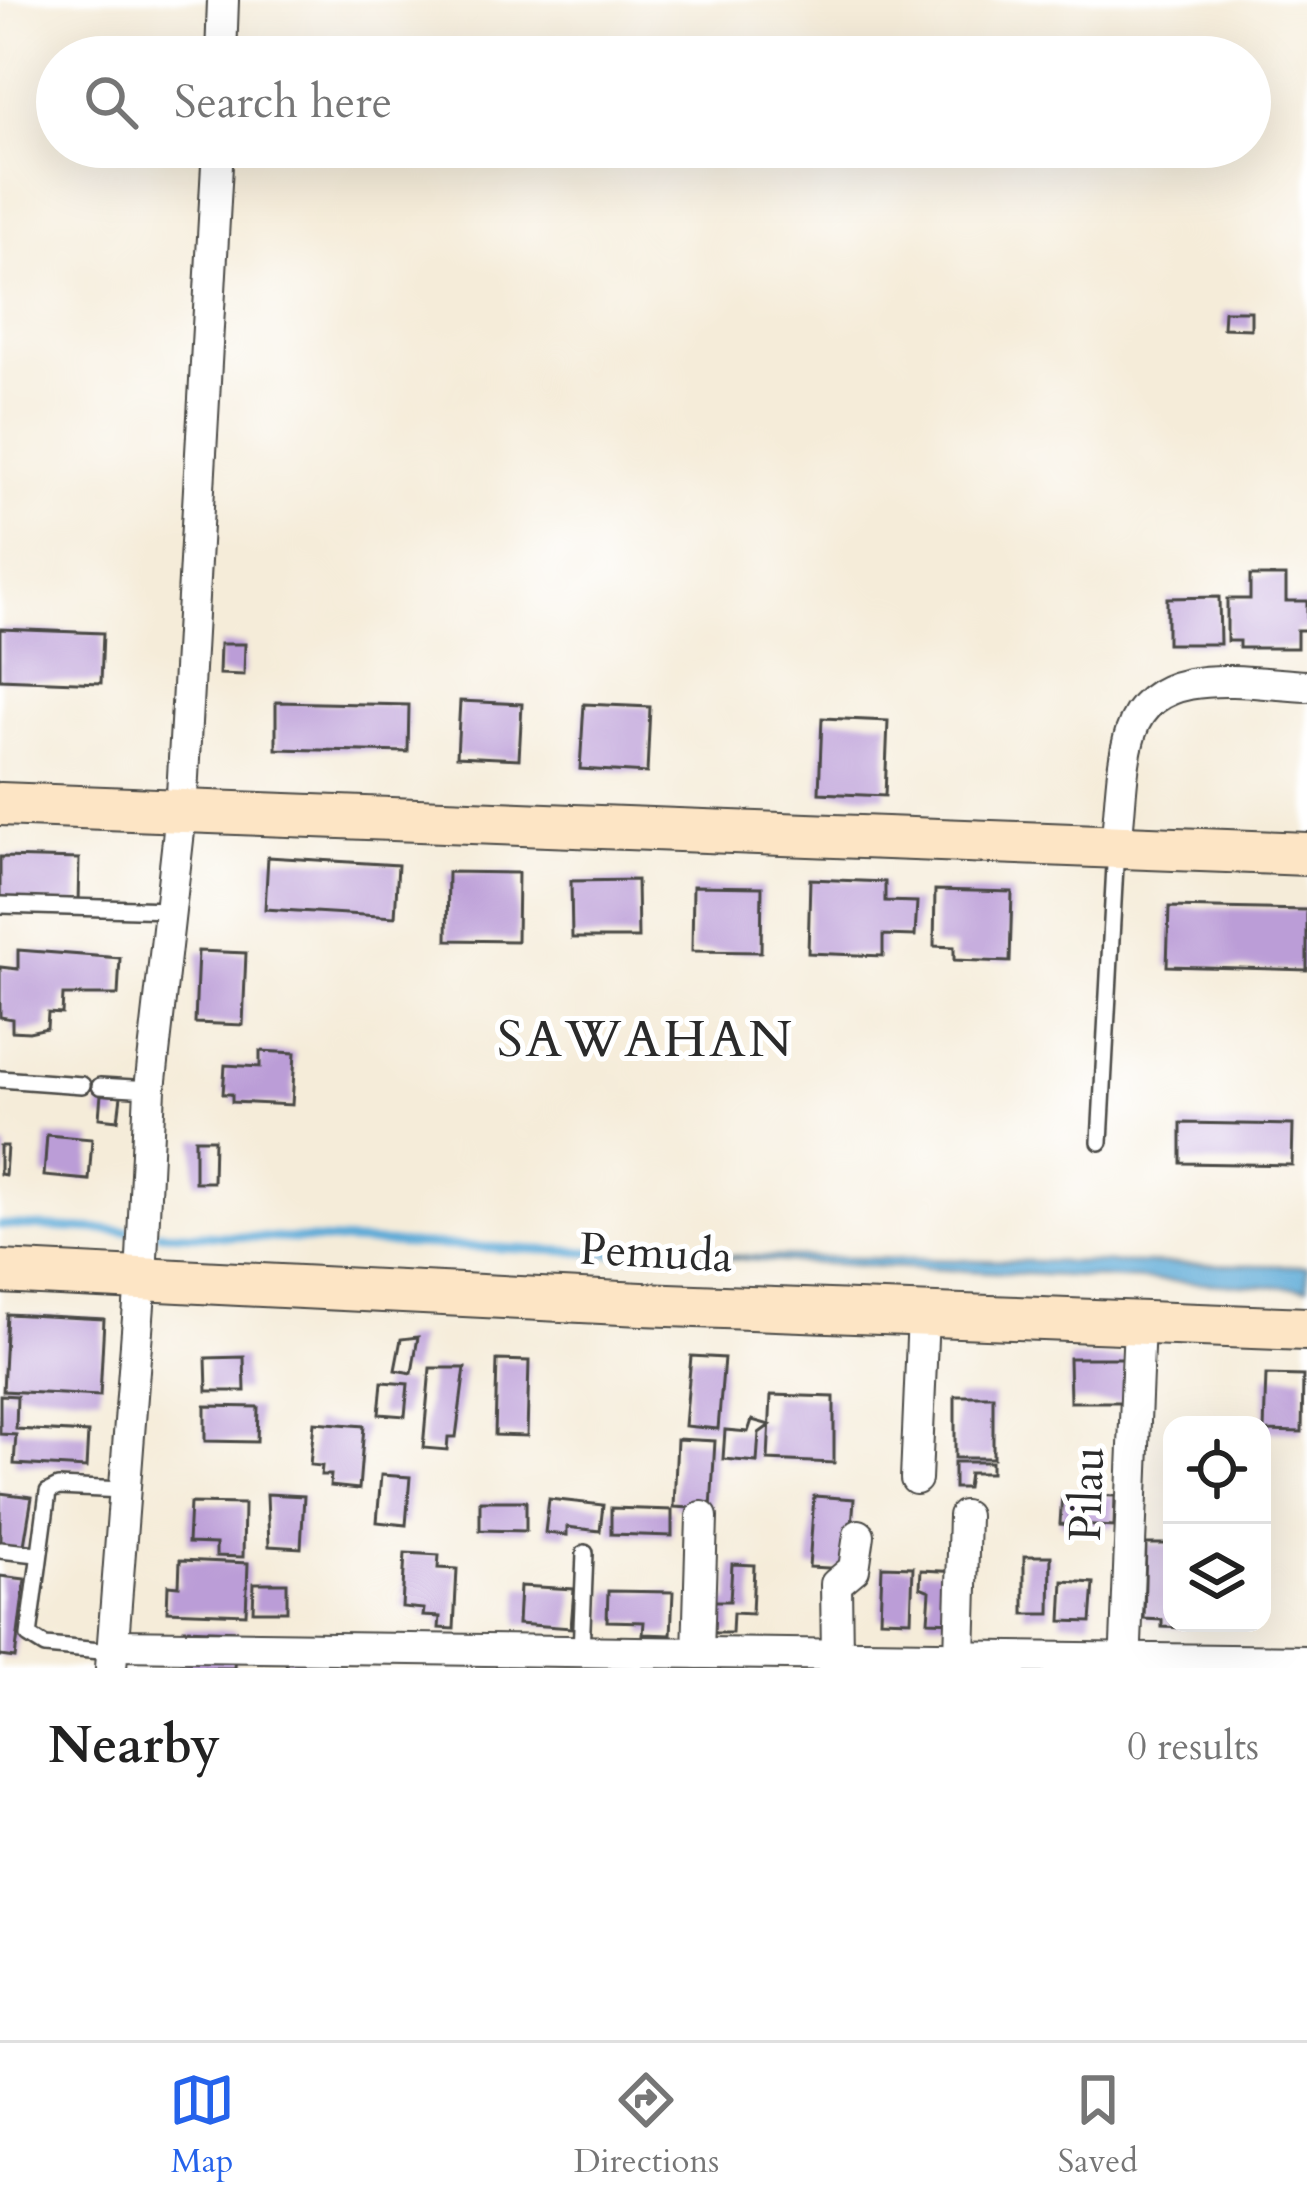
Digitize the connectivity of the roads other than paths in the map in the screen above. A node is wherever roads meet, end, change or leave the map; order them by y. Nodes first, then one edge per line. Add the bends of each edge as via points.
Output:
1 (223, 0) edge
2 (222, 36) edge
3 (217, 168) edge
4 (1307, 686) edge
5 (0, 804) edge
6 (181, 813) junction
7 (1116, 844) junction
8 (1307, 854) edge
9 (1, 905) edge
10 (170, 910) junction
11 (0, 1079) edge
12 (82, 1085) dead end
13 (100, 1086) dead end
14 (151, 1089) junction
15 (1100, 1142) dead end
16 (0, 1272) edge
17 (141, 1279) junction
18 (923, 1316) junction
19 (1139, 1323) junction
20 (1307, 1329) edge
21 (916, 1479) dead end
22 (123, 1490) junction
23 (964, 1516) dead end
24 (702, 1517) dead end
25 (860, 1535) dead end
26 (0, 1550) edge
27 (585, 1552) dead end
28 (38, 1554) junction
29 (581, 1652) junction
30 (698, 1653) junction
31 (113, 1655) edge
32 (837, 1655) junction
33 (960, 1656) junction
34 (1307, 1661) edge
35 (1125, 1663) edge

1 - 2 street
3 - 6 street
4 - 7 street via 1188,682 1159,693 1130,735
5 - 6 street
6 - 7 street
6 - 10 street
7 - 8 street
7 - 15 lane
9 - 10 lane
10 - 14 street
11 - 12 lane
13 - 14 lane
14 - 17 street
16 - 17 street, Pemuda
17 - 18 street, Pemuda
17 - 22 street
18 - 19 street, Pemuda
18 - 21 street
19 - 20 street, Pemuda
19 - 35 street, Pilau
22 - 28 lane via 48,1492
22 - 31 street
23 - 33 street
24 - 30 street
25 - 32 street via 854,1569 836,1584
26 - 28 lane
27 - 29 lane
28 - 31 lane via 29,1636 45,1646
29 - 30 street
29 - 31 street
30 - 32 street
32 - 33 street
33 - 35 street
34 - 35 street

